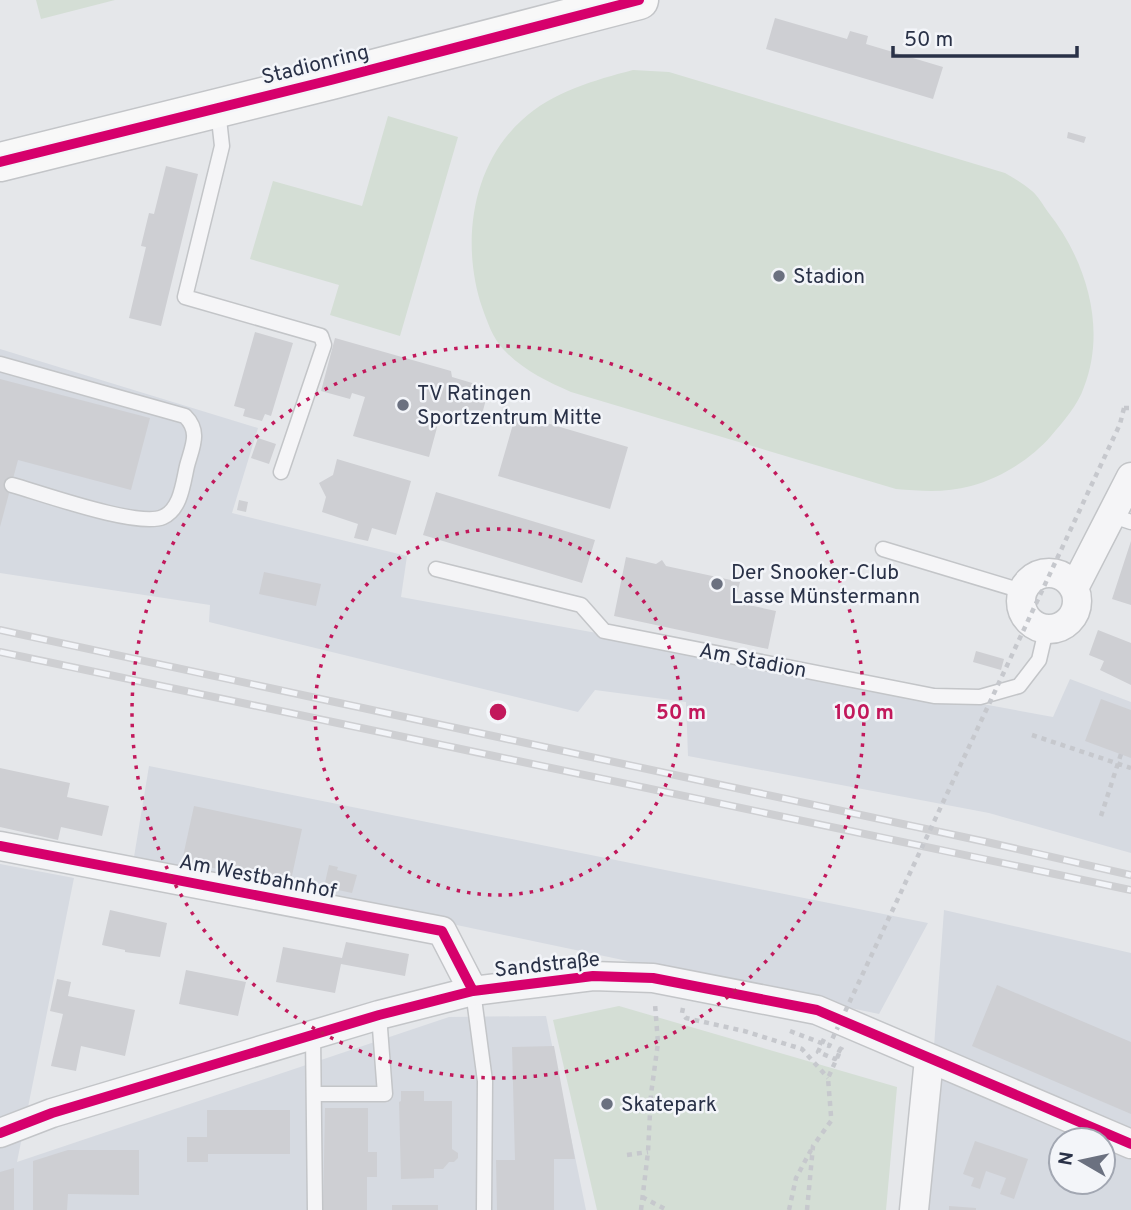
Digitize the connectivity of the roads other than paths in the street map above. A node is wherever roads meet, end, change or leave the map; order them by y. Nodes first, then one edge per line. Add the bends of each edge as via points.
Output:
1 (639, 0) edge
2 (218, 108) junction
3 (0, 162) edge
4 (0, 364) edge
5 (281, 472) dead end
6 (1131, 477) edge
7 (12, 485) dead end
8 (1122, 519) edge
9 (883, 549) dead end
10 (436, 569) dead end
11 (1074, 588) junction
12 (1022, 591) junction
13 (1046, 630) junction
14 (0, 846) edge
15 (473, 991) junction
16 (379, 1015) junction
17 (313, 1035) junction
18 (929, 1059) junction
19 (314, 1094) junction
20 (0, 1133) edge
21 (1131, 1144) edge
22 (315, 1210) edge
23 (484, 1210) edge
24 (914, 1210) edge

1 - 2 main road, Stadionring
2 - 3 main road, Stadionring
2 - 5 lane via 222,146 185,297 321,336 324,345
4 - 7 lane via 185,416 193,424 195,436 178,503 164,517 126,517
6 - 8 street
8 - 11 street
9 - 12 lane
10 - 13 lane, Am Stadion via 581,604 604,631 934,696 980,697 1019,686 1039,660
11 - 12 street via 1061,575 1042,573
11 - 13 street via 1077,605 1069,621
12 - 13 street via 1024,615
14 - 15 street, Am Westbahnhof via 442,931
15 - 16 street, Sandstraße
15 - 18 street, Sandstraße via 593,976 653,978 817,1010
15 - 23 lane via 485,1080
16 - 17 street, Sandstraße
16 - 19 lane via 386,1094
17 - 19 lane
17 - 20 street, Sandstraße via 52,1113
18 - 21 street, Sandstraße
18 - 24 street
19 - 22 lane

